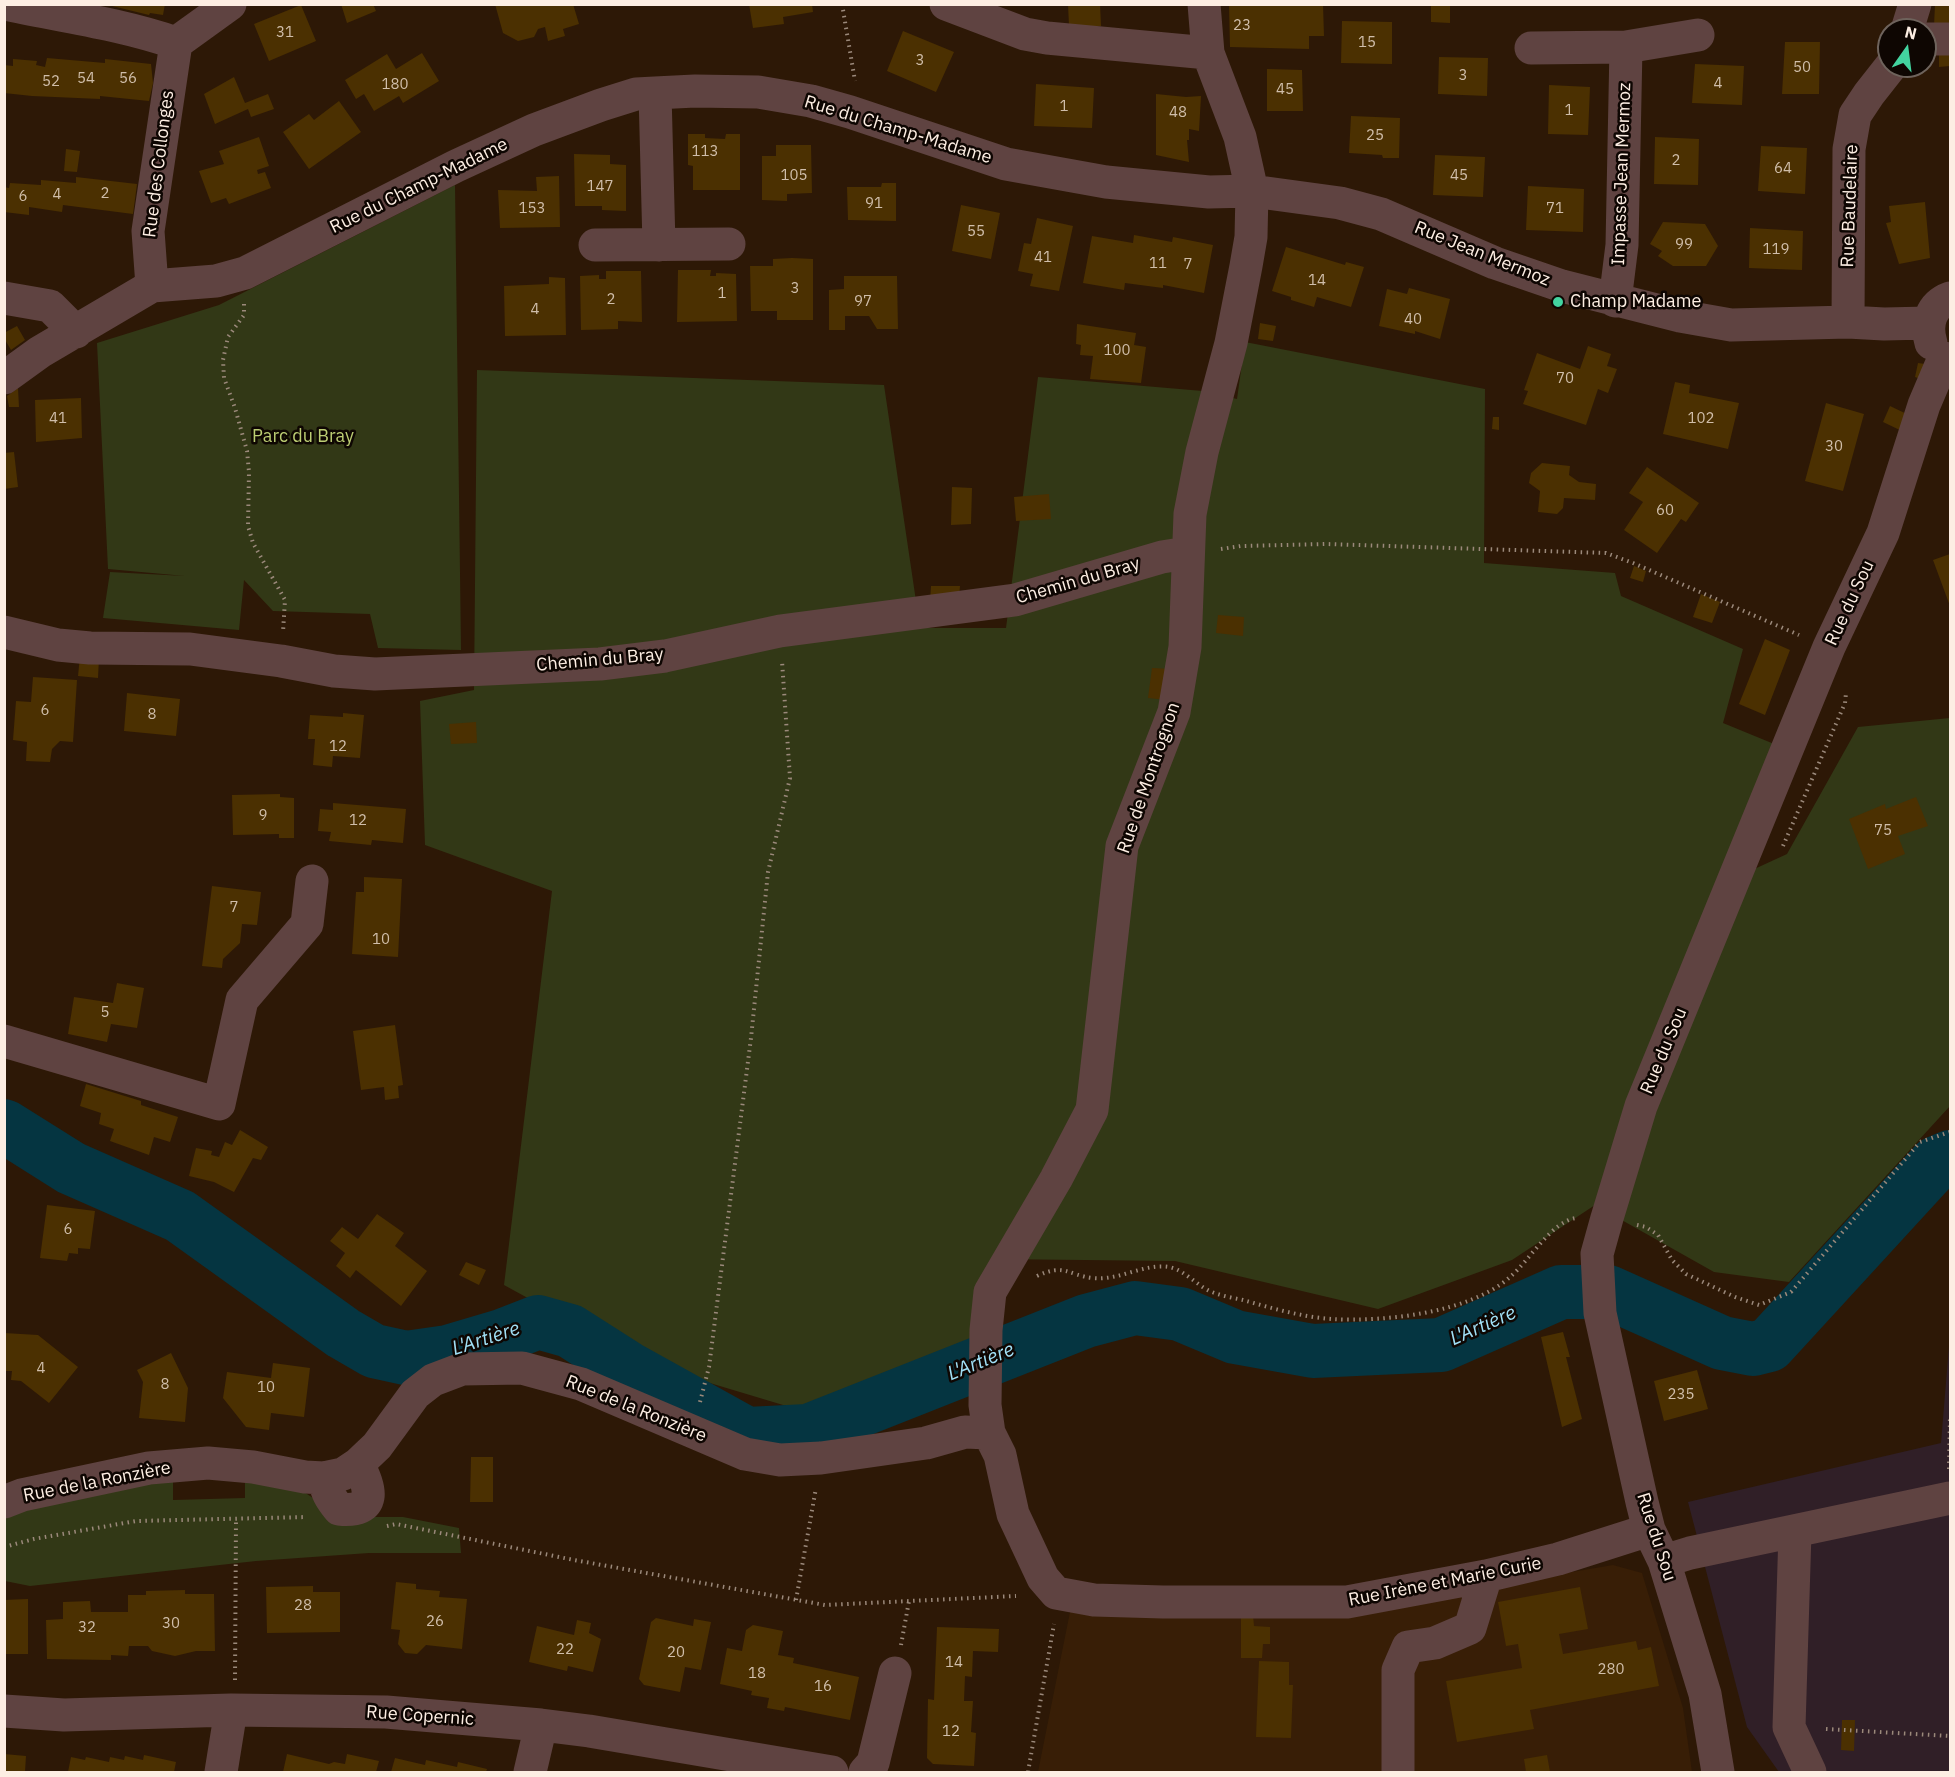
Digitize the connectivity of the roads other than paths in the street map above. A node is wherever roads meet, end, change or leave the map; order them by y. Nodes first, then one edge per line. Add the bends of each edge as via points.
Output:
1 (5, 4) edge
2 (230, 4) edge
3 (946, 4) edge
4 (1204, 4) edge
5 (1698, 35) dead end
6 (176, 43) junction
7 (1626, 47) junction
8 (1531, 48) dead end
9 (1208, 53) junction
10 (1882, 78) edge
11 (655, 93) junction
12 (1252, 191) junction
13 (659, 244) junction
14 (729, 244) dead end
15 (595, 245) dead end
16 (152, 286) junction
17 (4, 298) edge
18 (1950, 298) edge
19 (1616, 301) junction
20 (1848, 322) junction
21 (1928, 323) junction
22 (76, 332) junction
23 (1947, 360) edge
24 (4, 378) edge
25 (1187, 553) junction
26 (4, 632) edge
27 (312, 882) dead end
28 (4, 1041) edge
29 (987, 1419) junction
30 (1950, 1498) edge
31 (4, 1502) edge
32 (1649, 1530) junction
33 (1795, 1532) junction
34 (1664, 1561) junction
35 (1486, 1576) junction
36 (1056, 1593) joint
37 (895, 1673) road end
38 (231, 1710) junction
39 (4, 1712) edge
40 (541, 1725) junction
41 (221, 1773) edge
42 (531, 1773) edge
43 (832, 1773) edge
44 (865, 1773) edge
45 (1398, 1773) edge
46 (1718, 1773) edge
47 (1810, 1773) edge

1 - 6 street
2 - 6 street
3 - 9 street via 1025,34
4 - 9 street, Rue de Montrognon
5 - 7 street
6 - 16 street, Rue des Collonges via 148,231
7 - 8 street
7 - 19 street, Impasse Jean Mermoz via 1622,245
9 - 12 street, Rue de Montrognon via 1240,137
10 - 20 street, Rue Baudelaire via 1856,115 1849,149
11 - 12 street, Rue du Champ-Madame via 758,92 850,112 1006,164 1151,187
11 - 13 street
11 - 16 street, Rue du Champ-Madame via 636,94 534,129 245,273 216,281
12 - 19 street, Rue Jean Mermoz via 1340,203 1382,214 1495,263
12 - 25 street, Rue de Montrognon via 1246,266 1192,503
13 - 14 street
13 - 15 street
16 - 22 street
17 - 22 street via 50,306
18 - 21 street via 1938,305
19 - 20 street, Rue Jean Mermoz via 1731,325
20 - 21 street, Rue Jean Mermoz
21 - 23 street via 1931,343
22 - 24 street
23 - 32 street, Rue du Sou via 1924,405 1883,533 1829,647 1641,1106 1606,1218 1598,1254 1599,1297
25 - 26 street, Chemin du Bray via 1016,600 780,631 665,656 600,664 375,674 190,649 58,645
25 - 29 street, Rue de Montrognon via 1185,647 1174,712 1122,846 1092,1110 990,1292 986,1330
27 - 28 street via 307,924 242,1000 219,1104
29 - 31 street, Rue de la Ronzière via 964,1432 926,1443 780,1460 745,1454 581,1384 522,1368 462,1369 433,1380 415,1394 377,1446 344,1474 305,1477 208,1463 149,1468
29 - 36 street, Rue de Montrognon via 1000,1455 1013,1514 1043,1578
30 - 33 street
32 - 34 street, Rue du Sou
32 - 35 street, Rue Irène et Marie Curie via 1558,1559
33 - 34 street
33 - 47 street via 1789,1726
34 - 46 street, Rue du Sou via 1705,1694
35 - 36 street, Rue Irène et Marie Curie via 1347,1602 1163,1602
35 - 45 street via 1470,1628 1435,1643 1408,1647 1398,1670
37 - 44 street via 873,1764
38 - 39 street, Rue Copernic via 64,1715
38 - 40 street, Rue Copernic via 386,1712
38 - 41 street
40 - 42 street
40 - 43 street, Rue Copernic

